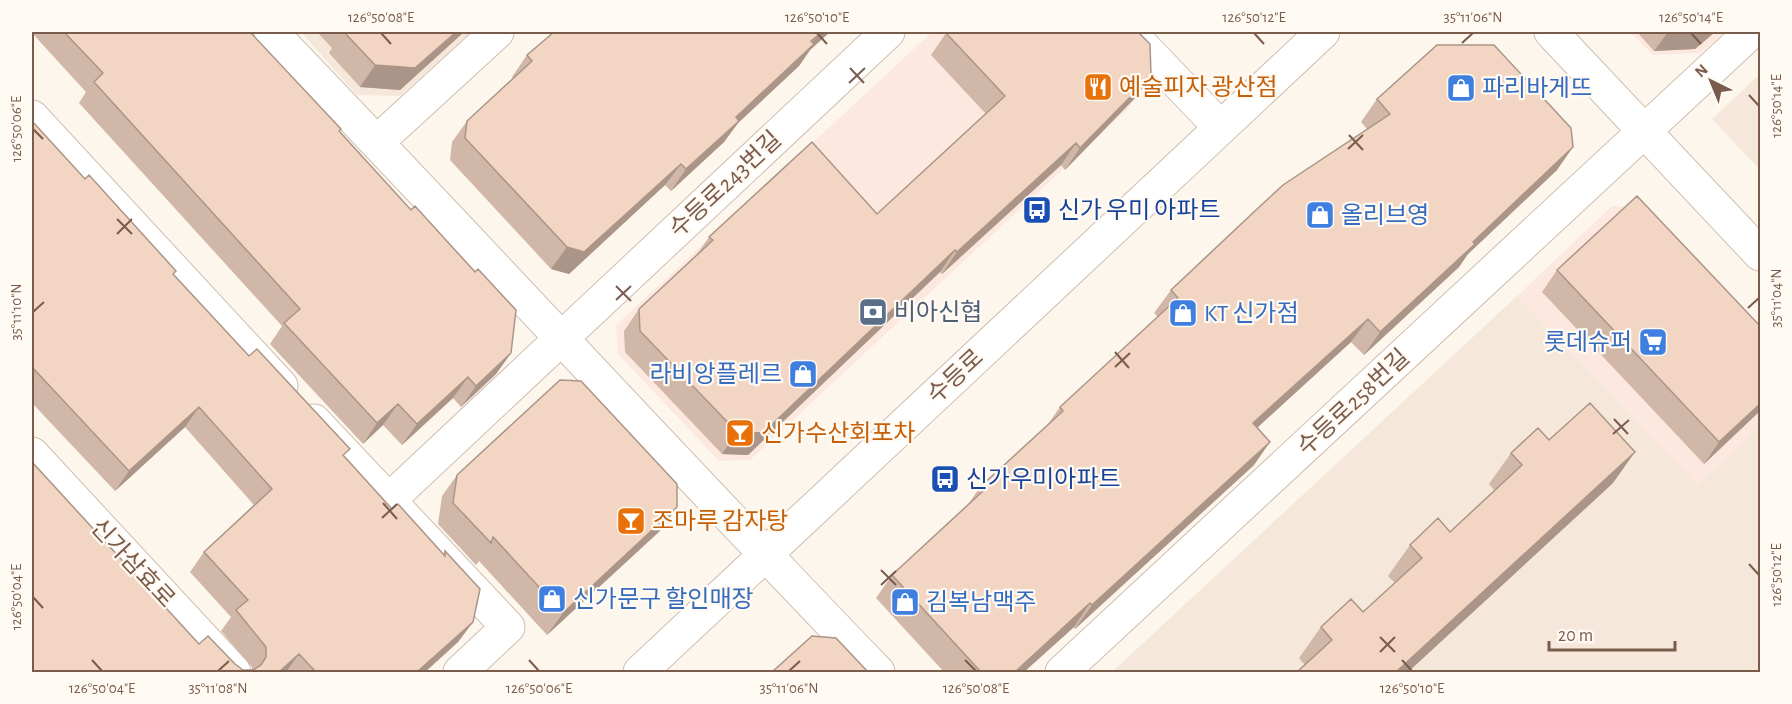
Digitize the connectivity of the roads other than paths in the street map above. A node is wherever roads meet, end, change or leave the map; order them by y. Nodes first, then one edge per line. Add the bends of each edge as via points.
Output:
1 (271, 32) edge
2 (497, 32) edge
3 (888, 32) edge
4 (1129, 32) edge
5 (1323, 32) edge
6 (1551, 32) edge
7 (1751, 32) edge
8 (32, 117) edge
9 (1220, 127) junction
10 (1644, 130) junction
11 (377, 142) junction
12 (1761, 255) edge
13 (563, 337) junction
14 (32, 454) edge
15 (388, 501) junction
16 (764, 555) junction
17 (234, 672) edge
18 (460, 672) edge
19 (640, 672) edge
20 (878, 672) edge
21 (1062, 672) edge

1 - 11 street
2 - 11 street
3 - 13 street, 수등로243번길
4 - 9 street
5 - 9 street, 수등로
6 - 10 street
7 - 10 street, 수등로258번길
8 - 15 street
9 - 16 street, 수등로
10 - 12 street
10 - 21 street, 수등로258번길
11 - 13 street
13 - 15 street, 수등로243번길
13 - 16 street
14 - 17 street, 신가삼효로
15 - 18 street via 508,627
16 - 19 street, 수등로
16 - 20 street

